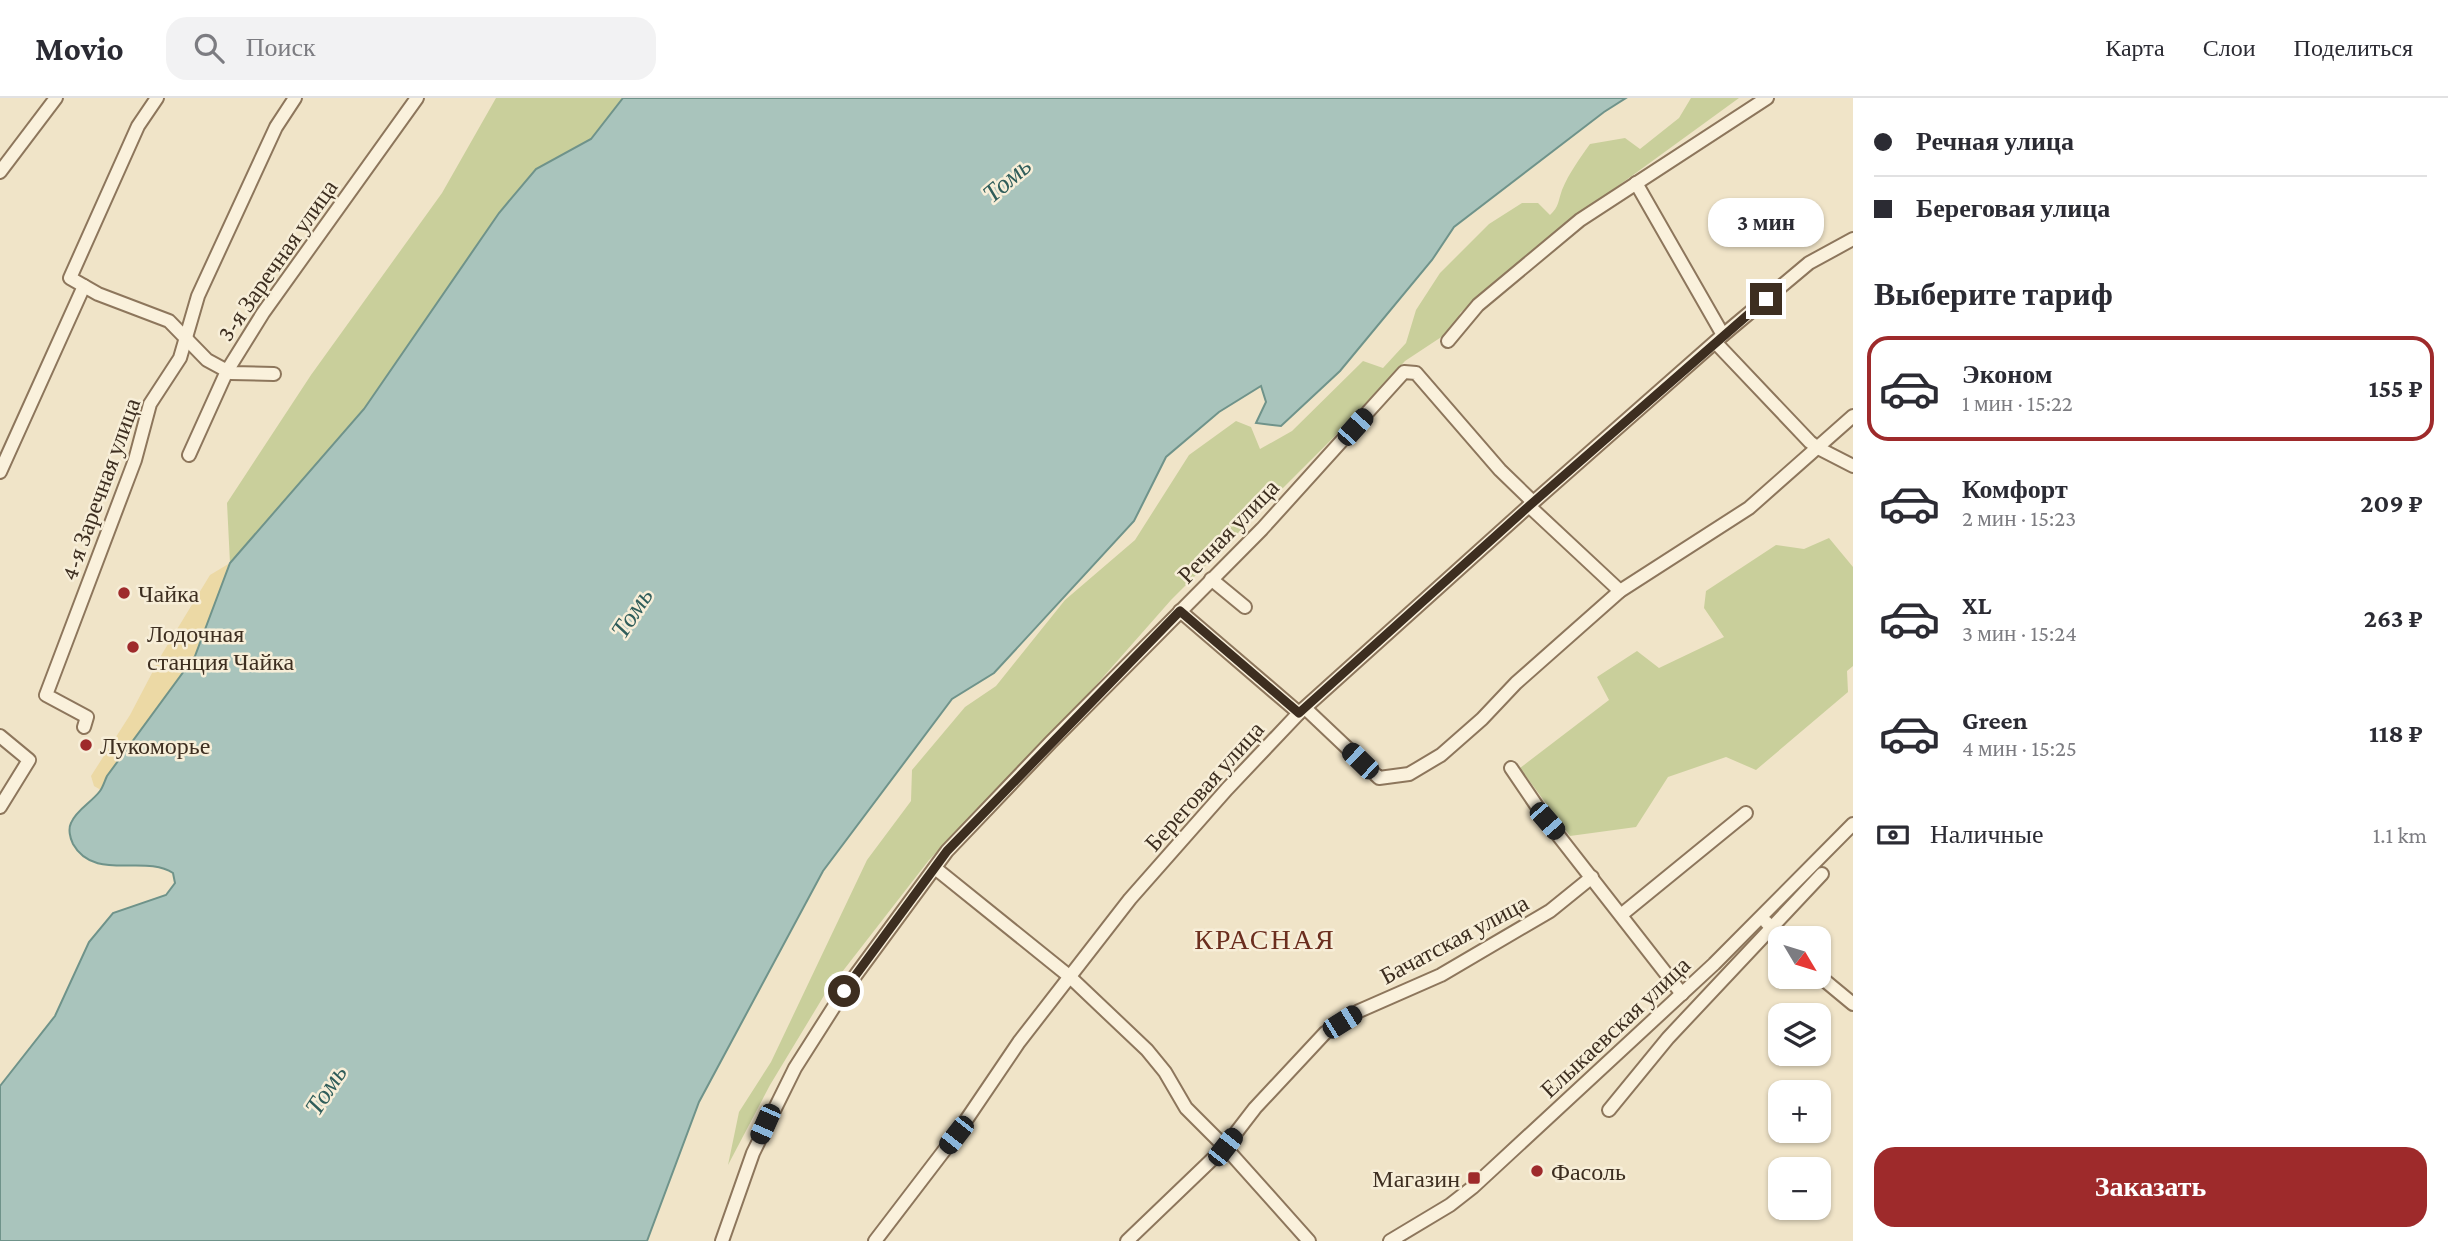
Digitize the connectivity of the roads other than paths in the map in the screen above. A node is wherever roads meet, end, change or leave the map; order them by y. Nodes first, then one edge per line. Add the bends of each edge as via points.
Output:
1 (56, 98) edge
2 (157, 98) edge
3 (295, 98) edge
4 (417, 98) edge
5 (1767, 98) edge
6 (0, 172) edge
7 (1636, 183) junction
8 (1853, 239) edge
9 (85, 286) junction
10 (186, 337) junction
11 (1720, 339) junction
12 (1448, 341) dead end
13 (226, 371) junction
14 (274, 374) dead end
15 (1853, 416) edge
16 (1818, 448) junction
17 (189, 455) dead end
18 (1853, 466) edge
19 (0, 472) edge
20 (1531, 504) junction
21 (1211, 579) junction
22 (1620, 591) junction
23 (1245, 607) dead end
24 (1180, 611) junction
25 (1302, 710) junction
26 (84, 727) dead end
27 (0, 736) edge
28 (1511, 768) dead end
29 (5, 787) edge
30 (0, 807) edge
31 (1746, 813) dead end
32 (1853, 824) edge
33 (935, 868) junction
34 (1822, 874) dead end
35 (1592, 877) junction
36 (1620, 915) junction
37 (1761, 916) junction
38 (1770, 926) edge
39 (1774, 926) edge
40 (1768, 932) edge
41 (1069, 976) junction
42 (1831, 986) edge
43 (1682, 994) junction
44 (1853, 1004) edge
45 (1651, 1023) junction
46 (1668, 1038) junction
47 (1609, 1110) dead end
48 (1225, 1147) junction
49 (722, 1241) edge
50 (875, 1241) edge
51 (1126, 1241) edge
52 (1309, 1241) edge
53 (1390, 1241) edge

1 - 6 street
2 - 9 street via 138,127 70,278
3 - 10 street, 4-я Заречная улица via 276,127 198,296
4 - 13 street, 3-я Заречная улица
5 - 7 street
7 - 11 street
7 - 12 street via 1580,220 1478,305
8 - 11 street, Береговая улица via 1809,263
9 - 10 street via 169,321
9 - 19 street
10 - 13 street via 207,360
10 - 26 street, 4-я Заречная улица via 180,358 150,404 135,460 46,695 88,717
11 - 16 street
11 - 20 street, Береговая улица
13 - 14 street
13 - 17 street, 3-я Заречная улица
15 - 16 street
16 - 18 street
16 - 22 street via 1749,508
20 - 21 street, Речная улица via 1416,373 1404,372
20 - 22 street
20 - 25 street, Береговая улица
21 - 23 street
21 - 24 street, Речная улица
22 - 25 street via 1441,755 1409,774 1379,778
24 - 25 street
24 - 33 street, Речная улица
25 - 41 street, Береговая улица via 1130,899
27 - 29 street via 29,760
28 - 35 street
29 - 30 street
31 - 36 street
32 - 37 street, Елыкаевская улица
33 - 41 street
33 - 49 street, Речная улица via 844,991 795,1068 753,1153
34 - 39 street
35 - 36 street
35 - 48 street, Бачатская улица via 1549,911 1453,968 1359,1011 1325,1033
36 - 43 street
37 - 38 street
37 - 43 street, Елыкаевская улица
40 - 46 street
41 - 48 street via 1147,1050 1186,1108
41 - 50 street, Береговая улица
42 - 44 street
43 - 45 street, Елыкаевская улица
45 - 46 street
45 - 53 street, Елыкаевская улица via 1473,1187
46 - 47 street
48 - 51 street, Бачатская улица
48 - 52 street

